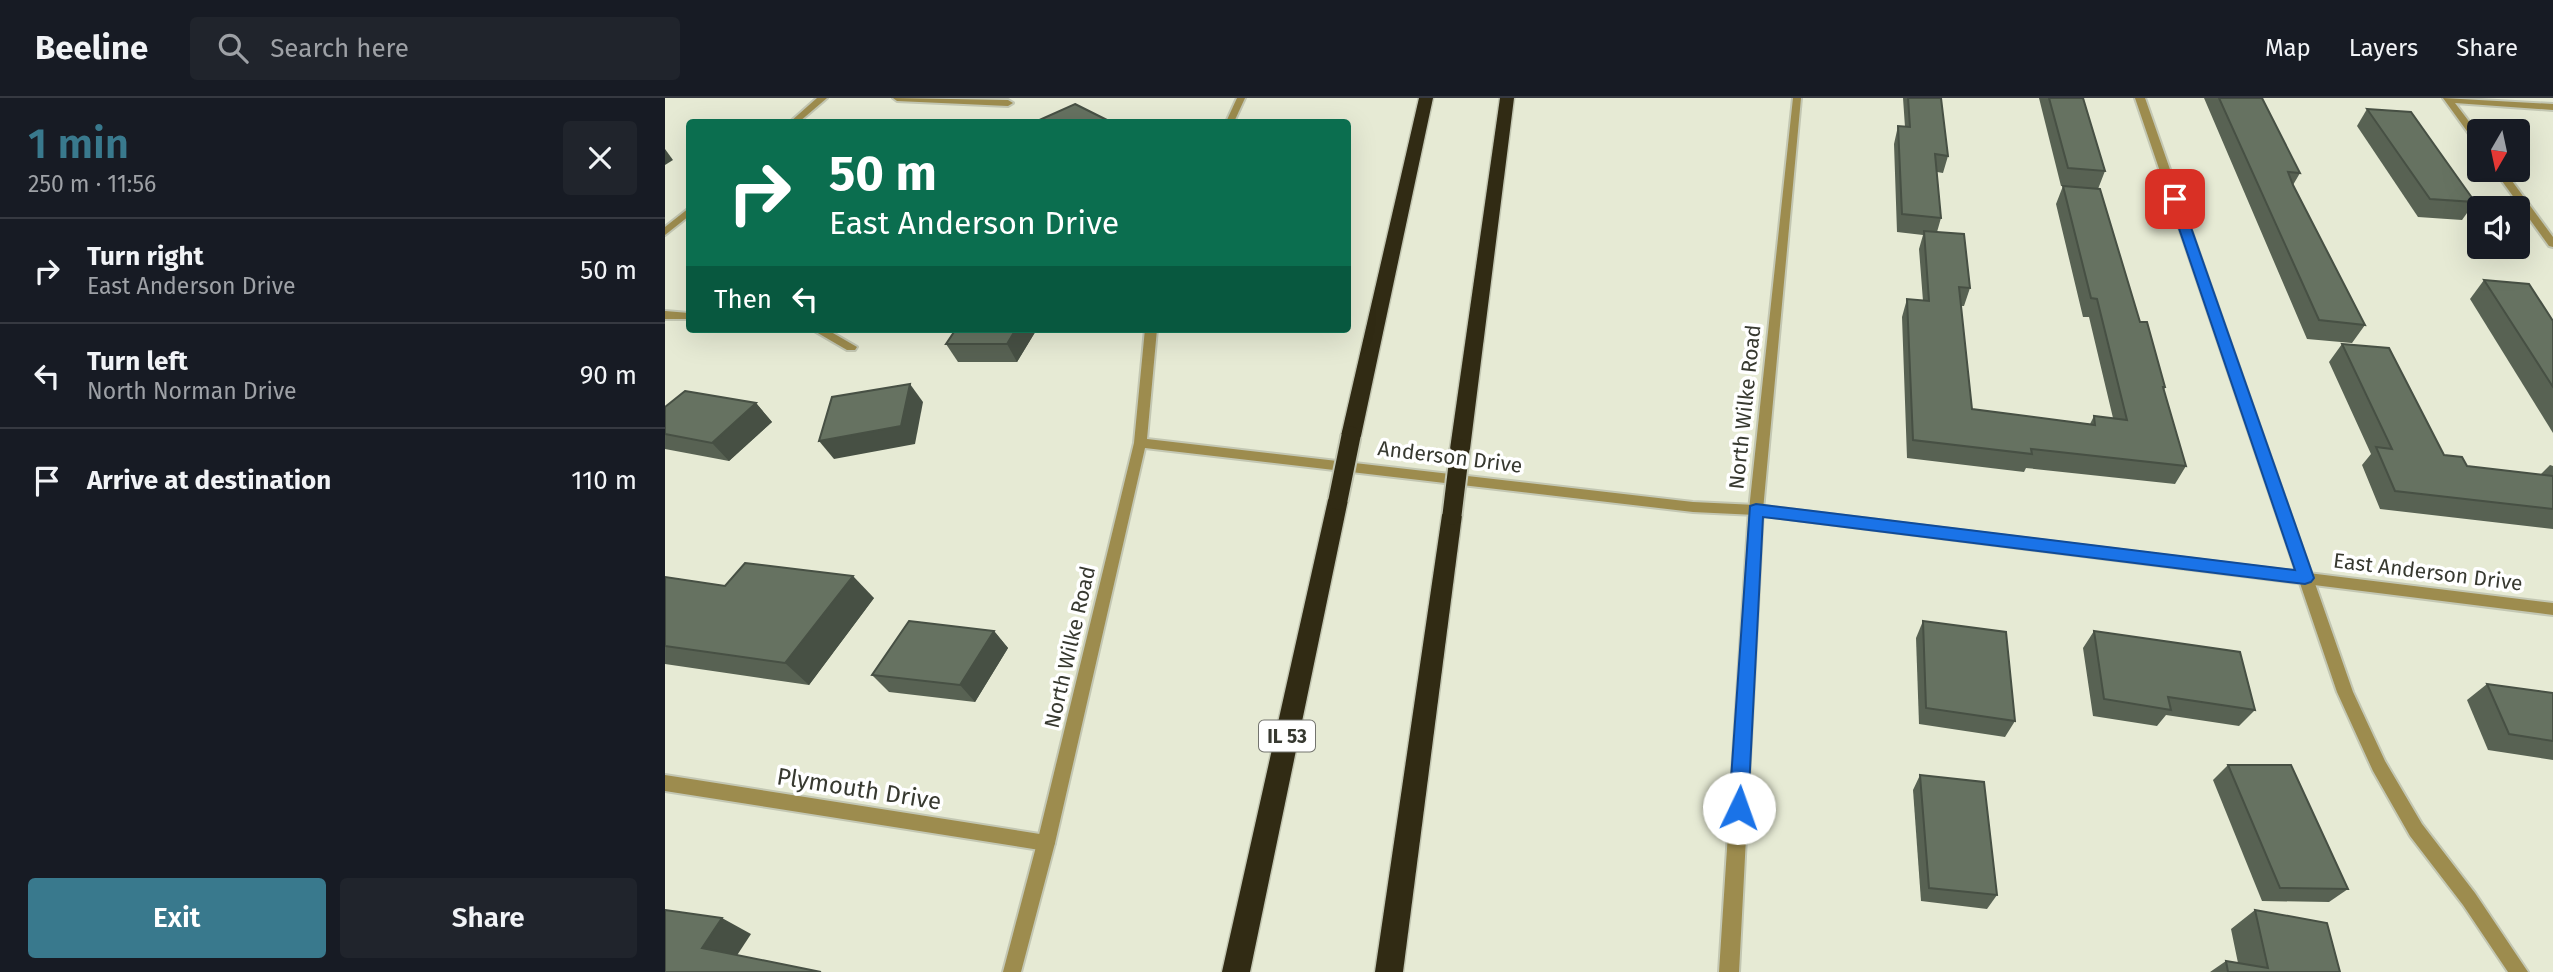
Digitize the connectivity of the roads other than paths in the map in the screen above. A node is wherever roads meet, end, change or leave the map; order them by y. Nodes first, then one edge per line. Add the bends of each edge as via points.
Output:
1 (823, 98) edge
2 (897, 98) edge
3 (1241, 98) edge
4 (1426, 98) edge
5 (1507, 98) edge
6 (1797, 98) edge
7 (2140, 98) edge
8 (2448, 99) edge
9 (1008, 103) dead end
10 (2553, 107) edge
11 (798, 119) edge
12 (1231, 119) edge
13 (2467, 125) edge
14 (2508, 182) edge
15 (686, 214) edge
16 (665, 232) edge
17 (2553, 244) edge
18 (665, 315) edge
19 (686, 316) edge
20 (825, 333) edge
21 (1151, 333) edge
22 (851, 347) dead end
23 (1140, 443) junction
24 (1756, 510) junction
25 (2305, 578) junction
26 (2553, 609) edge
27 (665, 783) edge
28 (1046, 843) junction
29 (1011, 972) edge
30 (1236, 972) edge
31 (1389, 972) edge
32 (1729, 972) edge
33 (2519, 972) edge

1 - 11 street
2 - 9 street
3 - 12 street
4 - 30 highway, IL 53, bridge
5 - 31 highway, bridge
6 - 24 street, North Wilke Road
7 - 25 street
8 - 10 street
8 - 13 street
14 - 17 street
15 - 16 street
18 - 19 street
20 - 22 street
21 - 23 street, North Wilke Road
23 - 24 street, Anderson Drive via 1693,507
23 - 28 street, North Wilke Road
24 - 25 street, East Anderson Drive
24 - 32 street, North Wilke Road
25 - 26 street, East Anderson Drive
25 - 33 street via 2345,692 2379,766 2416,830
27 - 28 street, Plymouth Drive
28 - 29 street, North Wilke Road

